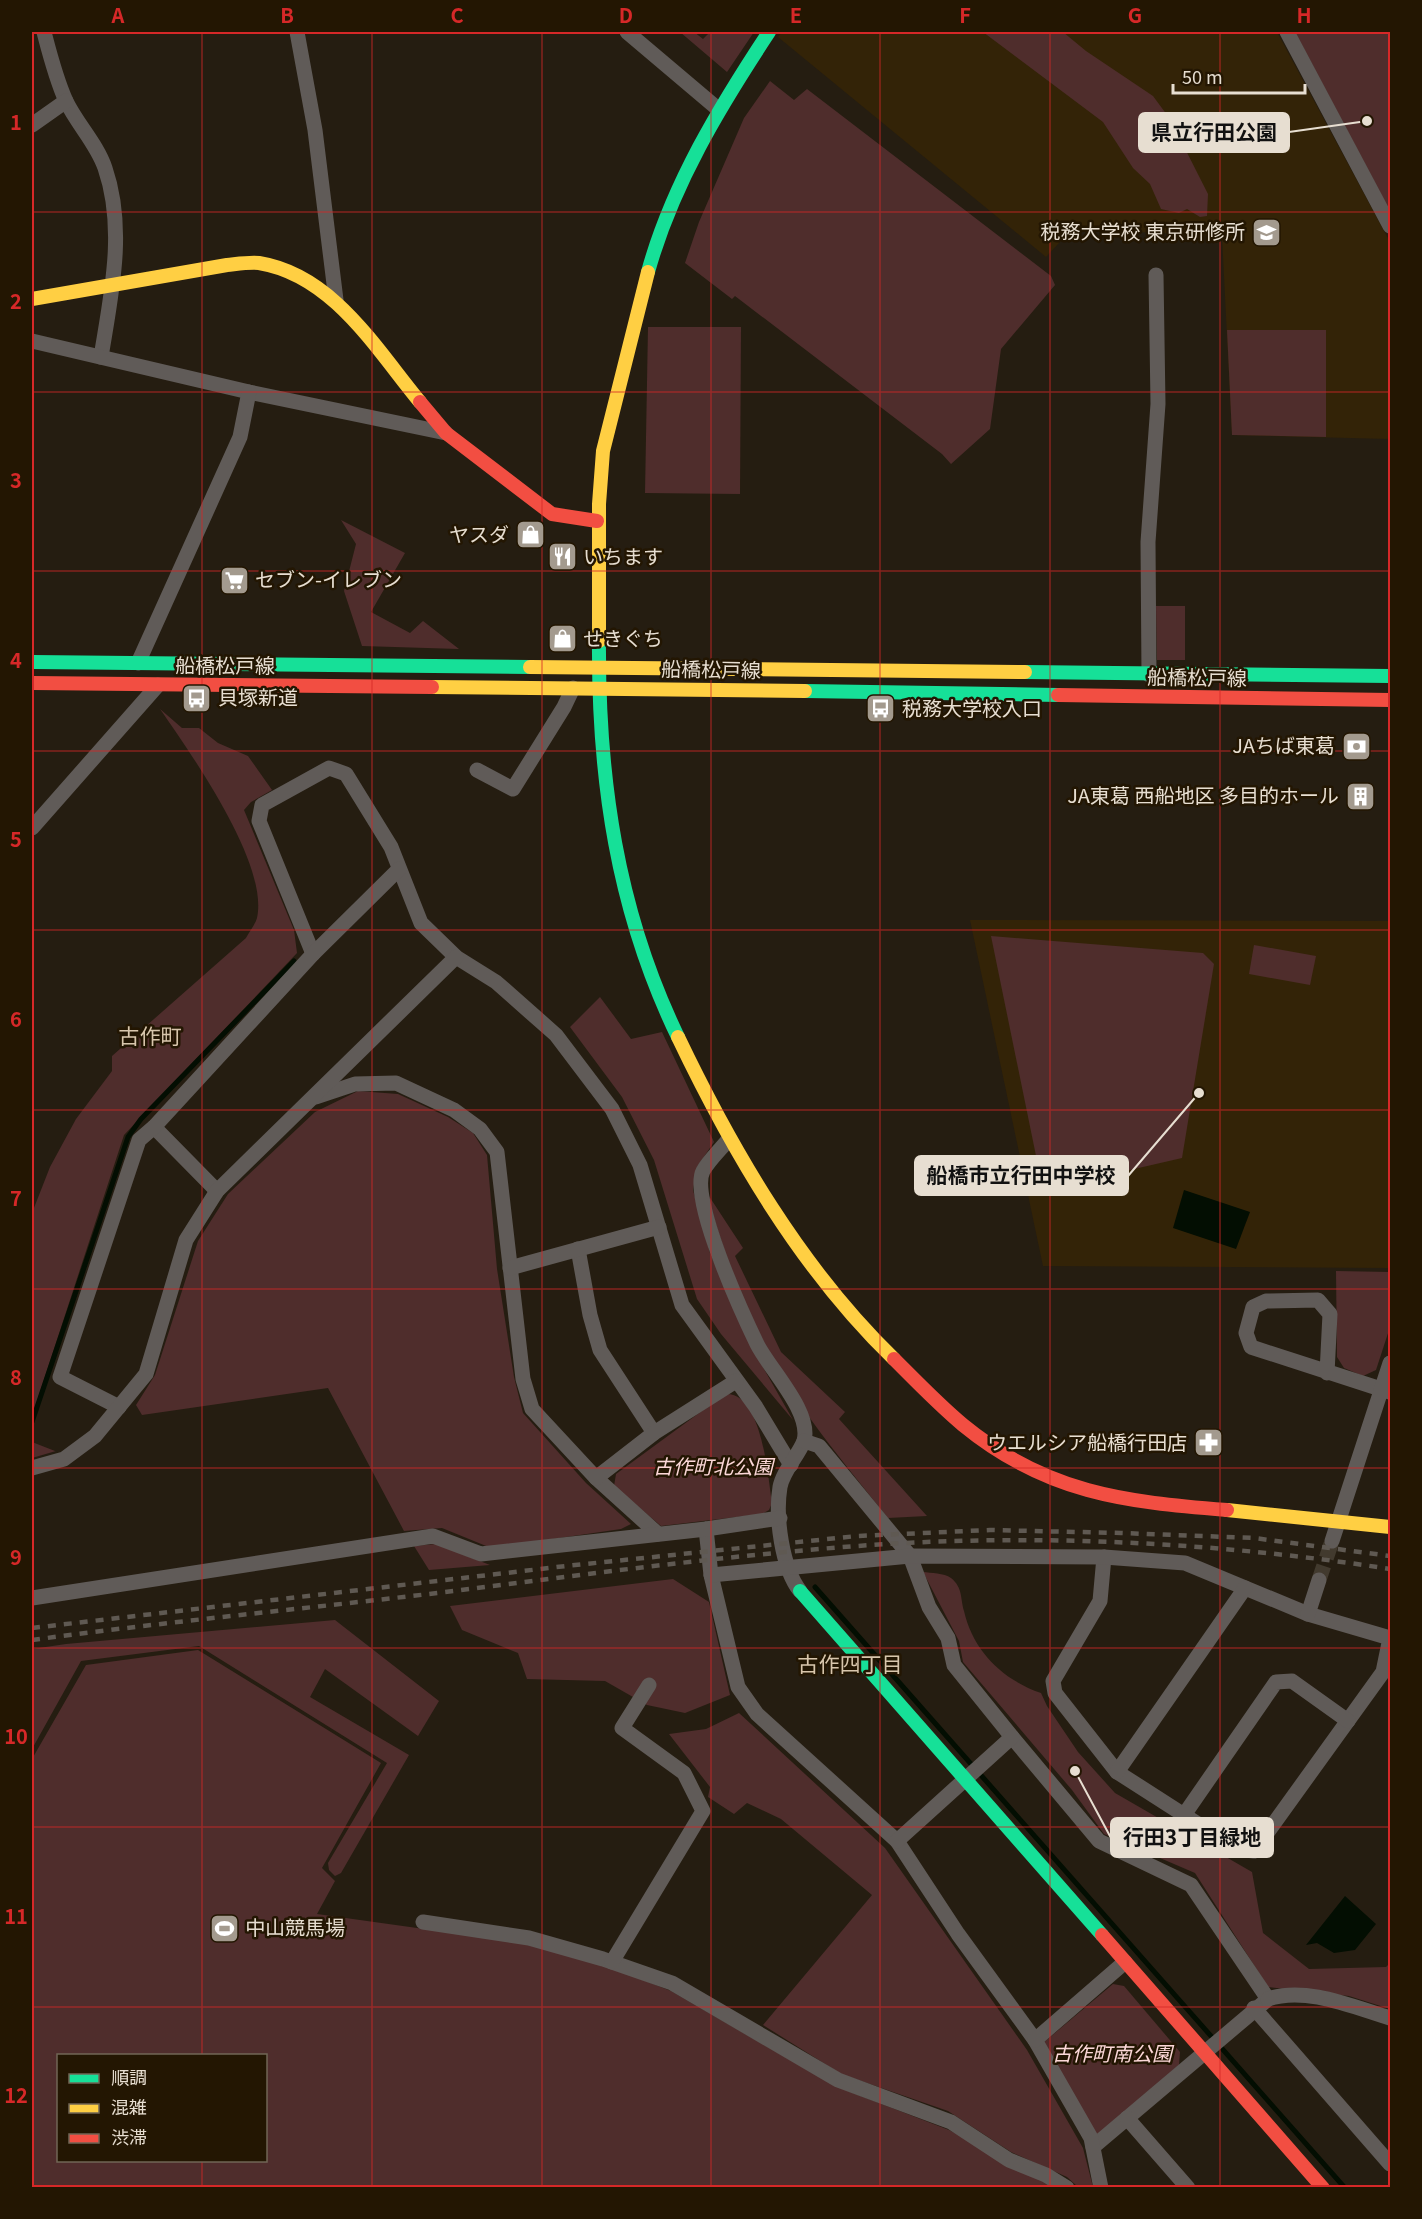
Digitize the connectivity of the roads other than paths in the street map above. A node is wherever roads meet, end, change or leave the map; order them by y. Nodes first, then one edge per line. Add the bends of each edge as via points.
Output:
1 (44, 32) edge
2 (297, 32) edge
3 (627, 32) edge
4 (769, 32) edge
5 (1287, 32) edge
6 (66, 101) junction
7 (718, 109) junction
8 (32, 125) edge
9 (1390, 226) edge
10 (1156, 275) dead end
11 (113, 284) junction
12 (32, 299) edge
13 (336, 300) junction
14 (32, 341) edge
15 (101, 357) junction
16 (249, 392) junction
17 (446, 433) junction
18 (597, 521) junction
19 (32, 662) edge
20 (138, 663) junction
21 (597, 668) junction
22 (1149, 675) junction
23 (1390, 676) edge
24 (32, 683) edge
25 (158, 685) junction
26 (573, 688) junction
27 (597, 688) junction
28 (1390, 700) edge
29 (477, 770) dead end
30 (32, 828) edge
31 (399, 869) junction
32 (313, 954) junction
33 (456, 957) junction
34 (312, 1098) junction
35 (154, 1127) junction
36 (729, 1139) junction
37 (217, 1191) junction
38 (659, 1227) junction
39 (578, 1249) junction
40 (510, 1268) junction
41 (1390, 1363) edge
42 (1327, 1373) junction
43 (736, 1381) junction
44 (1387, 1390) edge
45 (119, 1407) junction
46 (654, 1433) junction
47 (804, 1441) junction
48 (791, 1465) junction
49 (32, 1468) edge
50 (596, 1478) junction
51 (780, 1518) junction
52 (1340, 1520) junction
53 (1390, 1527) edge
54 (706, 1529) junction
55 (658, 1534) junction
56 (1332, 1541) tunnel mouth
57 (910, 1556) junction
58 (1104, 1557) junction
59 (786, 1568) junction
60 (711, 1575) junction
61 (1319, 1580) tunnel mouth
62 (1245, 1588) junction
63 (800, 1591) joint
64 (32, 1598) edge
65 (1308, 1614) junction
66 (1390, 1638) edge
67 (649, 1685) dead end
68 (1348, 1721) junction
69 (1012, 1737) junction
70 (1117, 1772) junction
71 (965, 1780) junction
72 (1184, 1815) junction
73 (897, 1841) junction
74 (423, 1922) dead end
75 (612, 1962) junction
76 (1125, 1962) junction
77 (1268, 1999) junction
78 (1254, 2008) junction
79 (1390, 2018) edge
80 (1035, 2040) junction
81 (1203, 2052) junction
82 (1127, 2118) junction
83 (1093, 2147) junction
84 (1390, 2164) edge
85 (1067, 2187) edge
86 (1101, 2187) edge
87 (1188, 2187) edge
88 (1323, 2187) edge

1 - 6 street
2 - 13 street via 315,130
3 - 7 street
4 - 7 street
5 - 9 street
6 - 8 street
6 - 11 street via 104,166 116,206
7 - 18 street via 652,257 603,448
10 - 22 street via 1158,404 1149,542
11 - 12 street
11 - 13 street via 258,263 289,272
11 - 15 street
13 - 17 street
14 - 15 street
15 - 16 street
16 - 17 street
16 - 20 street via 240,437
17 - 18 street via 552,514
18 - 21 street
19 - 20 street, 船橋松戸線
20 - 21 street, 船橋松戸線
21 - 22 street, 船橋松戸線
21 - 27 street
22 - 23 street, 船橋松戸線
24 - 25 street, 船橋松戸線
25 - 26 street, 船橋松戸線
25 - 30 street
26 - 27 street, 船橋松戸線
26 - 29 street via 513,789
27 - 28 street, 船橋松戸線
27 - 36 street via 609,824 626,888 665,1007
31 - 32 street
31 - 32 street via 391,847 346,774 329,768 262,805 259,821
31 - 33 street via 421,923
32 - 35 street
33 - 34 street
33 - 38 street via 496,982 525,1007 556,1035 586,1073 612,1108 640,1165
34 - 37 street
34 - 40 street via 355,1084 396,1083 454,1110 480,1129 497,1152
35 - 37 street
35 - 45 street via 138,1140 60,1377
36 - 47 street via 703,1172 699,1190 717,1250 758,1345 803,1418
36 - 52 street via 767,1201 843,1305 977,1436 1024,1465 1104,1496
37 - 45 street via 186,1240 146,1374
38 - 39 street
38 - 43 street via 682,1305
39 - 40 street
39 - 46 street via 600,1350
40 - 50 street via 523,1379 532,1409
41 - 44 street
42 - 42 street via 1251,1347 1246,1333 1253,1306 1266,1300 1318,1300 1330,1314
42 - 44 street
43 - 46 street
43 - 48 street
44 - 52 street
45 - 49 street via 95,1436 64,1459
46 - 50 street
47 - 48 street
47 - 57 street via 819,1446
48 - 51 street via 780,1486
50 - 55 street
51 - 54 street
51 - 59 street
52 - 53 street
52 - 56 street
54 - 55 street
54 - 60 street
55 - 64 street via 481,1554 433,1536
57 - 58 street
57 - 59 street
57 - 69 street via 928,1606 948,1638 954,1665
58 - 62 street via 1185,1563
58 - 70 street via 1100,1601 1053,1681 1055,1693
59 - 60 street
59 - 63 street
60 - 73 street via 738,1687 751,1705
61 - 65 street
62 - 65 street
62 - 70 street
63 - 71 street
65 - 66 street
66 - 68 street via 1383,1672
67 - 75 street via 622,1728 684,1773 704,1811
68 - 72 street via 1254,1851 1237,1849
68 - 72 street via 1292,1681 1276,1682
69 - 71 street
69 - 77 street via 1099,1841 1191,1885
70 - 72 street
71 - 73 street
71 - 76 street
73 - 80 street
74 - 75 street via 529,1938
75 - 85 street via 672,1983 838,2080 951,2122 1009,2160
76 - 80 street
76 - 81 street
77 - 78 street
77 - 79 street via 1284,1994 1305,1996
78 - 81 street
78 - 84 street
80 - 83 street
81 - 82 street
81 - 88 street
82 - 83 street
82 - 87 street
83 - 86 street

